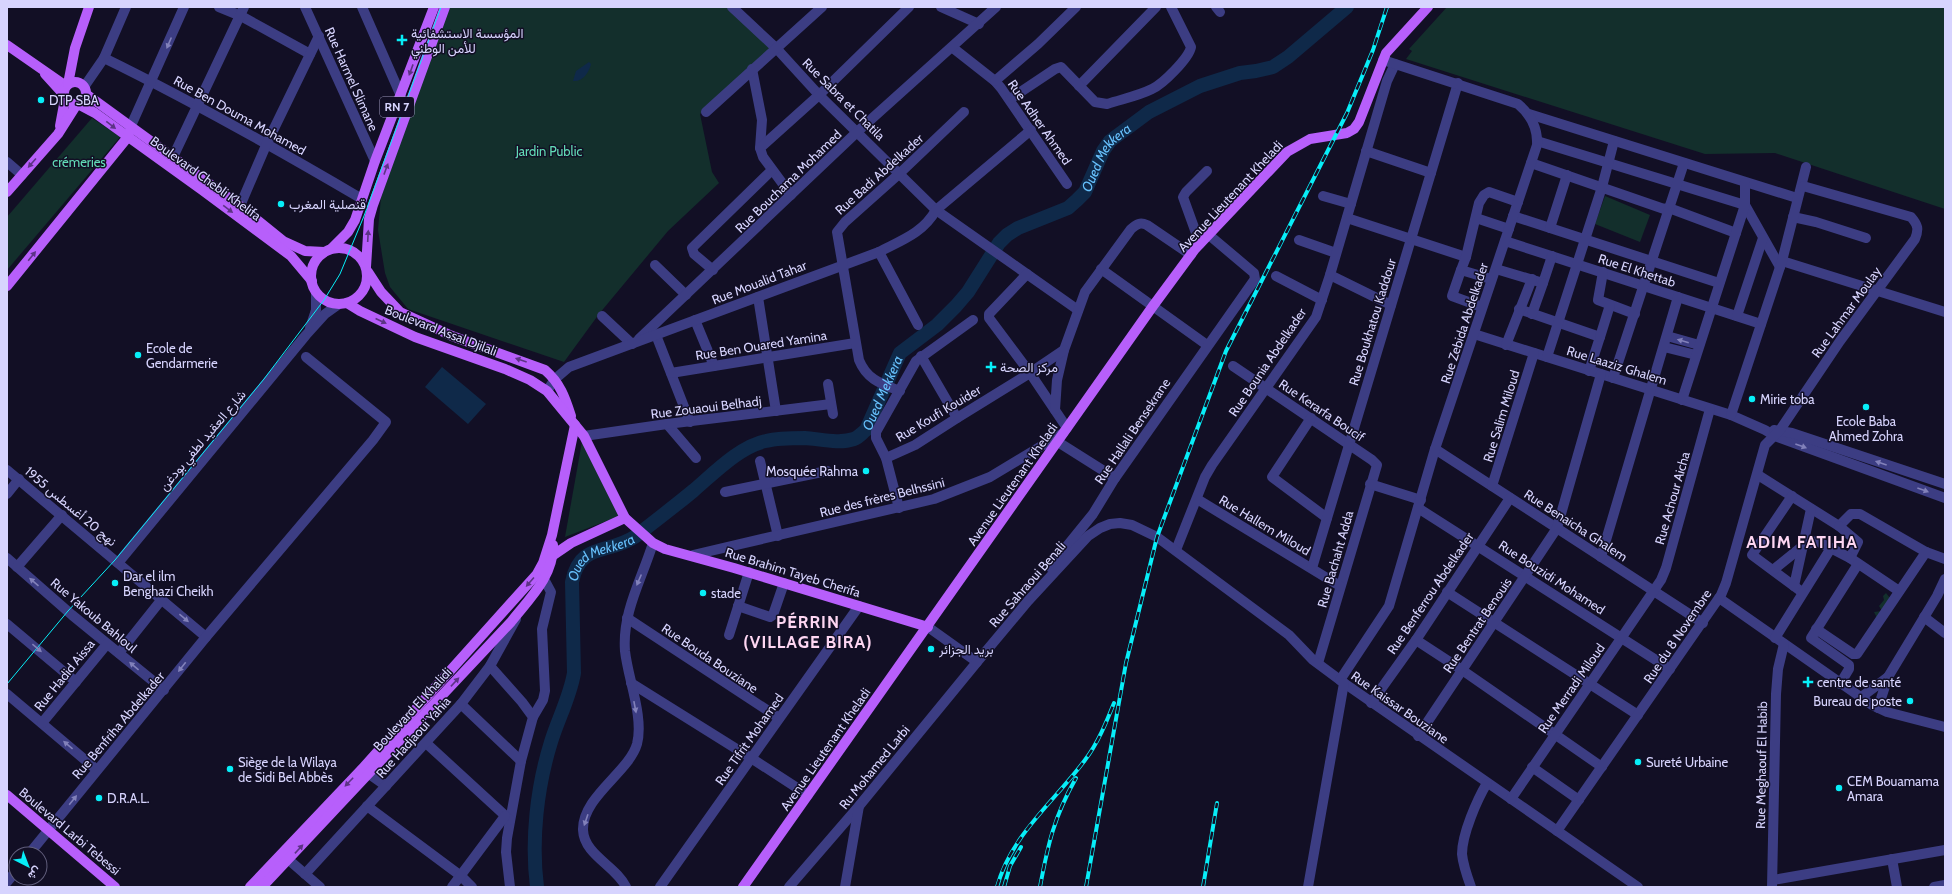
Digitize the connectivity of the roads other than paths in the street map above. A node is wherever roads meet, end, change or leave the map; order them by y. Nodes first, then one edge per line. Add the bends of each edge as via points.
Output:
1 (89, 7) edge
2 (126, 7) edge
3 (184, 7) edge
4 (219, 7) edge
5 (306, 7) edge
6 (362, 7) edge
7 (434, 7) edge
8 (445, 7) edge
9 (822, 7) edge
10 (909, 7) edge
11 (941, 7) edge
12 (996, 7) edge
13 (1076, 7) edge
14 (1156, 7) edge
15 (1172, 7) edge
16 (1428, 7) edge
17 (734, 8) edge
18 (243, 12) edge
19 (978, 24) junction
20 (319, 36) junction
21 (7, 45) edge
22 (953, 48) junction
23 (777, 49) junction
24 (310, 54) junction
25 (104, 58) junction
26 (1383, 60) junction
27 (1395, 64) junction
28 (752, 69) junction
29 (152, 81) junction
30 (995, 81) junction
31 (1458, 84) junction
32 (1079, 86) junction
33 (73, 90) junction
34 (819, 95) junction
35 (401, 96) junction
36 (1010, 99) junction
37 (78, 104) junction
38 (197, 107) junction
39 (706, 112) dead end
40 (964, 112) dead end
41 (1528, 114) junction
42 (130, 128) junction
43 (1031, 130) junction
44 (858, 132) junction
45 (58, 134) junction
46 (127, 138) junction
47 (1537, 140) junction
48 (1614, 141) junction
49 (266, 143) junction
50 (760, 148) junction
51 (1366, 151) junction
52 (173, 157) junction
53 (375, 161) junction
54 (7, 162) edge
55 (1531, 163) junction
56 (1609, 163) junction
57 (1684, 163) junction
58 (1806, 167) dead end
59 (772, 170) junction
60 (1207, 171) dead end
61 (900, 173) junction
62 (1431, 173) junction
63 (22, 175) junction
64 (1567, 175) junction
65 (1745, 183) junction
66 (1066, 184) dead end
67 (1678, 184) junction
68 (1803, 186) junction
69 (1602, 187) junction
70 (7, 192) edge
71 (791, 195) junction
72 (1323, 196) dead end
73 (1798, 198) junction
74 (1518, 202) junction
75 (361, 203) junction
76 (1351, 204) junction
77 (1745, 205) junction
78 (240, 206) junction
79 (936, 210) junction
80 (1667, 211) junction
81 (1513, 216) junction
82 (1793, 217) junction
83 (1347, 218) junction
84 (1476, 218) junction
85 (1550, 228) junction
86 (1509, 229) junction
87 (1208, 235) junction
88 (1735, 236) junction
89 (1764, 238) junction
90 (1866, 238) dead end
91 (1411, 239) junction
92 (1299, 240) dead end
93 (1585, 240) junction
94 (1505, 241) junction
95 (1200, 244) junction
96 (328, 250) junction
97 (879, 252) junction
98 (1336, 253) junction
99 (1191, 255) junction
100 (1552, 256) junction
101 (1466, 257) junction
102 (1651, 262) junction
103 (1576, 264) junction
104 (1781, 264) junction
105 (655, 265) dead end
106 (841, 265) junction
107 (367, 269) junction
108 (1101, 269) junction
109 (1496, 269) junction
110 (713, 270) junction
111 (1461, 270) junction
112 (1603, 272) junction
113 (1028, 274) junction
114 (1330, 275) junction
115 (1276, 276) dead end
116 (1491, 279) junction
117 (1532, 279) junction
118 (312, 281) junction
119 (1543, 282) junction
120 (1719, 284) junction
121 (7, 286) edge
122 (1644, 286) junction
123 (1877, 290) junction
124 (316, 293) junction
125 (686, 295) junction
126 (758, 297) junction
127 (1678, 297) junction
128 (1322, 300) junction
129 (343, 304) junction
130 (1391, 305) junction
131 (1610, 305) junction
132 (1153, 306) junction
133 (1482, 307) junction
134 (1712, 307) junction
135 (1519, 309) junction
136 (1078, 310) junction
137 (1945, 312) edge
138 (1532, 314) junction
139 (1635, 314) junction
140 (602, 316) dead end
141 (1737, 316) junction
142 (694, 320) junction
143 (973, 320) dead end
144 (1558, 323) junction
145 (1761, 324) junction
146 (918, 325) dead end
147 (1474, 334) junction
148 (306, 335) junction
149 (656, 335) junction
150 (1667, 336) junction
151 (1600, 337) junction
152 (462, 339) junction
153 (633, 343) junction
154 (856, 344) junction
155 (1506, 344) junction
156 (1207, 345) junction
157 (1664, 347) junction
158 (1064, 350) junction
159 (1698, 350) junction
160 (458, 351) junction
161 (1534, 353) junction
162 (502, 354) junction
163 (921, 356) junction
164 (306, 357) dead end
165 (768, 357) junction
166 (1547, 357) junction
167 (714, 366) junction
168 (1233, 366) dead end
169 (500, 367) junction
170 (1589, 370) junction
171 (671, 373) junction
172 (1030, 373) junction
173 (1601, 374) junction
174 (1613, 378) junction
175 (555, 379) junction
176 (828, 384) dead end
177 (1266, 387) junction
178 (1651, 389) junction
179 (897, 390) junction
180 (547, 391) junction
181 (1682, 400) junction
182 (1710, 409) junction
183 (1055, 410) junction
184 (776, 411) junction
185 (1731, 415) junction
186 (957, 418) junction
187 (1311, 418) junction
188 (690, 422) junction
189 (574, 423) junction
190 (667, 424) junction
191 (1066, 430) junction
192 (1777, 433) junction
193 (584, 436) junction
194 (1058, 442) junction
195 (1349, 444) junction
196 (1435, 449) junction
197 (696, 458) dead end
198 (886, 458) junction
199 (760, 461) dead end
200 (1376, 463) joint
201 (7, 470) edge
202 (827, 471) dead end
203 (1758, 475) junction
204 (1115, 478) junction
205 (19, 479) junction
206 (766, 483) junction
207 (1370, 484) junction
208 (1945, 484) edge
209 (1492, 486) junction
210 (725, 492) dead end
211 (7, 494) edge
212 (1792, 496) junction
213 (1510, 498) junction
214 (1945, 498) edge
215 (1197, 499) junction
216 (1420, 504) junction
217 (899, 508) junction
218 (1811, 509) junction
219 (62, 515) junction
220 (1327, 518) junction
221 (628, 521) junction
222 (1839, 526) junction
223 (1556, 528) junction
224 (552, 535) junction
225 (778, 536) junction
226 (1157, 537) joint
227 (579, 539) junction
228 (652, 543) junction
229 (1804, 545) junction
230 (1478, 546) junction
231 (1831, 548) junction
232 (1176, 550) junction
233 (1926, 552) junction
234 (553, 555) junction
235 (693, 555) junction
236 (1601, 557) junction
237 (7, 558) edge
238 (1945, 559) edge
239 (1854, 561) junction
240 (118, 563) junction
241 (543, 563) junction
242 (17, 567) junction
243 (1312, 568) junction
244 (1773, 570) junction
245 (749, 572) junction
246 (1525, 576) junction
247 (545, 577) junction
248 (1945, 579) edge
249 (784, 583) junction
250 (1340, 586) junction
251 (1798, 589) junction
252 (1654, 591) junction
253 (1899, 591) junction
254 (1447, 592) junction
255 (1719, 598) junction
256 (162, 599) junction
257 (1028, 601) junction
258 (524, 605) junction
259 (738, 606) junction
260 (859, 606) junction
261 (1924, 617) junction
262 (627, 618) junction
263 (1494, 622) junction
264 (1703, 623) junction
265 (7, 624) edge
266 (928, 628) junction
267 (1816, 629) junction
268 (1945, 633) edge
269 (729, 635) dead end
270 (206, 637) junction
271 (1621, 638) junction
272 (1775, 638) junction
273 (1416, 640) junction
274 (107, 644) junction
275 (1784, 644) junction
276 (119, 653) junction
277 (977, 662) junction
278 (1318, 663) junction
279 (490, 666) junction
280 (1462, 670) junction
281 (1670, 670) junction
282 (1888, 677) junction
283 (76, 682) junction
284 (1342, 682) junction
285 (631, 683) junction
286 (1590, 684) junction
287 (1840, 684) junction
288 (164, 690) junction
289 (7, 694) edge
290 (1860, 698) junction
291 (1371, 703) junction
292 (461, 704) junction
293 (1878, 708) junction
294 (1638, 715) junction
295 (533, 717) junction
296 (779, 718) junction
297 (42, 723) junction
298 (1945, 727) edge
299 (1555, 734) junction
300 (1418, 736) junction
301 (426, 743) junction
302 (752, 758) junction
303 (521, 761) junction
304 (1532, 767) junction
305 (1602, 767) junction
306 (97, 770) junction
307 (366, 771) junction
308 (1487, 783) junction
309 (386, 786) junction
310 (7, 795) edge
311 (808, 795) junction
312 (1511, 799) junction
313 (1579, 800) junction
314 (367, 806) junction
315 (859, 806) junction
316 (508, 818) junction
317 (49, 830) junction
318 (1557, 831) junction
319 (36, 846) edge
320 (1945, 850) edge
321 (285, 857) junction
322 (1892, 859) junction
323 (305, 874) junction
324 (461, 876) junction
325 (7, 882) edge
326 (797, 882) edge
327 (1772, 884) edge
328 (1945, 885) edge
329 (13, 887) edge
330 (116, 887) edge
331 (250, 887) edge
332 (262, 887) edge
333 (320, 887) edge
334 (452, 887) edge
335 (472, 887) edge
336 (510, 887) edge
337 (626, 887) edge
338 (660, 887) edge
339 (743, 887) edge
340 (789, 887) edge
341 (845, 887) edge
342 (1308, 887) edge
343 (1471, 887) edge
344 (1638, 887) edge
345 (1897, 887) edge
346 (1934, 887) edge

1 - 33 main road via 75,48
2 - 25 street
3 -> 29 street
4 - 18 street
5 - 20 street, Rue Harmel Slimane
6 - 35 street
7 -> 35 main road, RN 7
107 -> 8 main road, RN 7 via 369,219 373,205
9 - 23 street
10 - 34 street
11 - 19 street
12 - 19 street, Rue Bouchama Mohamed
13 - 30 street
14 - 32 street
15 - 32 street via 1191,47 1183,62 1156,87 1107,104 1100,104
16 - 26 main road, Avenue Lieutenant Kheladi via 1386,53
17 - 23 street, Rue Sabra et Chatila
18 - 24 street
18 - 38 street
19 - 22 street, Rue Bouchama Mohamed
20 - 24 street
20 - 53 street, Rue Harmel Slimane
21 - 33 main road
22 - 30 street, Rue Adher Ahmed
22 - 44 street, Rue Bouchama Mohamed
23 - 28 street
23 - 34 street, Rue Sabra et Chatila
24 - 49 street
25 - 29 street, Rue Ben Douma Mohamed
25 - 33 street
26 - 27 street
26 - 87 main road, Avenue Lieutenant Kheladi via 1354,129 1347,133 1310,139 1287,152
27 - 31 street
27 - 51 street, Rue Bounia Abdelkader via 1387,81
28 - 39 street
28 - 50 street via 762,129
29 - 38 street, Rue Ben Douma Mohamed
29 - 42 street
30 - 36 street, Rue Adher Ahmed
31 - 41 street via 1511,101
31 - 62 street, Rue Boukhatou Kaddour
32 - 36 street via 1061,67 1055,68
33 - 37 main road via 83,100
33 - 42 main road
33 - 45 main road
34 - 44 street, Rue Sabra et Chatila
34 - 50 street
35 - 53 main road, RN 7
36 - 43 street, Rue Adher Ahmed
37 - 45 main road
37 -> 46 main road, Boulevard Chebli Khelifa
38 - 49 street, Rue Ben Douma Mohamed
38 - 52 street
40 - 61 street, Rue Badi Abdelkader
41 - 47 street
41 - 48 street
42 - 46 main road
42 - 52 main road
43 - 66 street, Rue Adher Ahmed
43 - 79 street, Rue Moualid Tahar
44 - 61 street, Rue Sabra et Chatila
44 - 71 street, Rue Bouchama Mohamed
45 -> 63 main road
46 -> 118 main road, Boulevard Chebli Khelifa via 291,256
121 -> 46 main road
47 - 55 street, Rue Zebida Abdelkader
47 - 56 street
48 - 56 street
48 - 57 street
49 - 75 street, Rue Ben Douma Mohamed
49 - 78 street
50 - 59 street
51 - 62 street
51 - 76 street, Rue Bounia Abdelkader
52 - 78 main road
53 - 75 main road, RN 7
54 - 63 street
55 - 64 street
55 - 74 street, Rue Zebida Abdelkader
56 - 67 street
56 - 69 street
57 - 65 street
57 - 67 street
58 - 68 street
59 - 71 street
59 - 110 street via 692,248 694,254
60 - 95 street via 1183,197
61 - 79 street, Rue Sabra et Chatila
61 - 106 street, Rue Badi Abdelkader via 837,232
62 - 91 street, Rue Boukhatou Kaddour
63 - 70 main road
64 - 69 street
64 - 85 street
65 - 73 street
65 - 77 street
67 - 77 street
67 - 80 street
68 - 73 street
68 - 123 street, Rue Lahmar Moulay via 1911,217 1917,223 1915,239
69 - 80 street
69 - 93 street
71 - 110 street, Rue Bouchama Mohamed
72 - 76 street
73 - 82 street
74 - 81 street, Rue Zebida Abdelkader
74 - 84 street via 1489,192 1479,202
75 - 96 main road, RN 7 via 352,227
76 - 83 street, Rue Bounia Abdelkader
77 - 88 street
77 - 89 street
78 - 96 main road via 292,246 310,252
79 - 97 street, Rue Moualid Tahar via 926,226
79 - 113 street, Rue Sabra et Chatila
80 - 88 street
80 - 102 street
81 - 85 street
81 - 86 street, Rue Zebida Abdelkader
82 - 90 street
82 - 104 street
83 - 91 street
83 - 98 street, Rue Bounia Abdelkader
84 - 86 street
84 - 101 street
85 - 93 street
86 - 94 street, Rue Zebida Abdelkader
87 - 95 main road, Avenue Lieutenant Kheladi
87 - 156 street, Rue Hallali Bensekrane via 1255,274 1254,281
88 - 120 street
89 - 104 street
89 - 141 street
91 - 101 street
91 - 130 street, Rue Boukhatou Kaddour
92 - 98 street
93 - 102 street
93 - 103 street
94 - 100 street, Rue El Khettab
94 - 109 street, Rue Zebida Abdelkader
95 - 99 main road, Avenue Lieutenant Kheladi
96 - 107 main road via 350,249 360,256
96 - 118 main road via 315,262 312,268
97 - 106 street, Rue Moualid Tahar
97 - 146 street
98 - 114 street, Rue Bounia Abdelkader
99 - 108 street via 1142,222 1131,228
99 - 132 main road, Avenue Lieutenant Kheladi
100 - 103 street, Rue El Khettab
100 - 119 street
101 - 111 street
102 - 120 street
102 - 122 street
103 - 112 street, Rue El Khettab
103 - 144 street
104 - 123 street
104 - 145 street
105 - 125 street
106 - 126 street, Rue Moualid Tahar
106 - 154 street
107 - 129 main road via 365,288 354,300
107 - 152 main road via 381,292 400,312
108 - 132 street
108 - 136 street
109 - 116 street, Rue Zebida Abdelkader
109 - 117 street
110 - 125 street, Rue Bouchama Mohamed
111 - 116 street
111 - 133 street via 1452,296
112 - 122 street, Rue El Khettab
112 - 131 street via 1597,300
113 - 136 street, Rue Sabra et Chatila
113 - 172 street via 989,316
114 - 128 street, Rue Bounia Abdelkader
114 - 130 street
115 - 128 street
116 - 133 street, Rue Zebida Abdelkader
117 - 119 street
117 - 135 street
118 - 124 main road
119 - 138 street
120 - 134 street
122 - 127 street, Rue El Khettab
122 - 139 street
123 - 137 street
123 - 192 street, Rue Lahmar Moulay
124 - 129 main road via 324,300
124 - 148 street via 315,316
125 - 153 street, Rue Bouchama Mohamed
126 - 142 street, Rue Moualid Tahar
126 - 165 street
127 - 134 street, Rue El Khettab
127 - 150 street
128 - 177 street, Rue Bounia Abdelkader via 1310,327
129 - 148 street via 325,314
129 -> 160 main road, Boulevard Assal Djilali via 415,337
130 - 195 street, Rue Boukhatou Kaddour
131 - 139 street
131 - 151 street
132 - 156 street
132 - 191 main road, Avenue Lieutenant Kheladi
133 - 147 street, Rue Zebida Abdelkader
134 - 141 street, Rue El Khettab
134 - 159 street
135 - 138 street
135 - 155 street
136 - 158 street
138 - 144 street
139 - 174 street
140 - 153 street
141 - 145 street, Rue El Khettab
142 - 149 street, Rue Moualid Tahar
142 - 167 street
143 - 163 street
144 - 151 street
144 - 166 street
145 - 185 street
147 - 155 street, Rue Laaziz Ghalem
147 - 196 street, Rue Zebida Abdelkader
148 - 240 street, شارع العقيد لطفي بودغن
149 - 153 street, Rue Moualid Tahar
149 - 171 street
150 - 157 street
159 -> 150 street
151 - 170 street
152 - 160 main road
152 - 162 main road
153 - 175 street, Rue Moualid Tahar via 569,367
154 - 165 street, Rue Ben Ouared Yamina
154 - 179 street via 860,364 875,381
155 - 161 street, Rue Laaziz Ghalem
156 - 204 street, Rue Hallali Bensekrane
157 - 159 street
157 - 178 street
158 - 172 street, Rue Koufi Kouider
158 - 183 street via 1057,380
159 - 181 street
160 - 169 main road, Boulevard Assal Djilali
161 - 166 street, Rue Laaziz Ghalem
161 - 209 street, Rue Salim Miloud
162 - 169 main road
175 -> 162 main road via 545,370
163 - 179 street
163 - 186 street
164 - 270 street, Rue Benfriha Abdelkader via 386,422
165 - 167 street, Rue Ben Ouared Yamina
165 - 184 street
166 - 170 street, Rue Laaziz Ghalem
167 - 171 street, Rue Ben Ouared Yamina
168 - 177 street, Rue Kerarfa Boucif
169 - 180 main road, Boulevard Assal Djilali via 530,380
170 - 173 street, Rue Laaziz Ghalem
171 - 188 street
172 - 183 street
172 - 186 street, Rue Koufi Kouider
173 - 174 street, Rue Laaziz Ghalem
173 - 223 street, Rue Bentrat Benouis
174 - 178 street, Rue Laaziz Ghalem
175 - 180 street, Rue Moualid Tahar
175 - 189 main road via 562,390
176 - 184 street, Rue Zouaoui Belhadj via 832,409
177 - 187 street, Rue Kerarfa Boucif
177 - 215 street, Rue Bounia Abdelkader via 1212,465
178 - 181 street, Rue Laaziz Ghalem
178 - 236 street
179 - 198 street via 875,436
180 - 189 main road, Boulevard Assal Djilali
181 - 182 street, Rue Laaziz Ghalem
182 - 185 street, Rue Laaziz Ghalem
182 - 252 street, Rue Achour Aicha via 1666,568
183 - 191 street
184 - 188 street, Rue Zouaoui Belhadj
185 - 192 street, Rue Laaziz Ghalem
186 - 198 street, Rue Koufi Kouider via 915,445
187 - 195 street, Rue Kerarfa Boucif
187 - 220 street via 1272,476 1274,481
188 - 190 street, Rue Zouaoui Belhadj
189 - 193 main road, Boulevard Assal Djilali
189 - 224 main road
190 - 193 street, Rue Zouaoui Belhadj
190 - 197 street
191 - 194 main road, Avenue Lieutenant Kheladi
191 - 217 street, Rue des frères Belhssini via 990,477 934,499
192 - 203 street, Rue du 8 Novembre via 1765,446
208 -> 192 street
192 -> 214 street
193 - 221 main road, Boulevard Assal Djilali
194 - 204 street
194 - 266 main road, Avenue Lieutenant Kheladi
195 - 200 street, Rue Kerarfa Boucif
195 - 220 street, Rue Boukhatou Kaddour
196 - 209 street, Rue Benaicha Ghalem
196 - 216 street, Rue Zebida Abdelkader
198 - 217 street
199 - 206 street
200 - 207 street, Rue Bachaht Adda
201 - 205 street, نهج 20 أغسطس 1955
202 - 206 street
203 - 212 street
203 - 255 street, Rue du 8 Novembre via 1726,584
204 - 257 street, Rue Hallali Bensekrane via 1093,514 1048,569
205 - 211 street
205 - 219 street, نهج 20 أغسطس 1955
206 - 210 street
206 - 225 street
207 - 216 street, Rue Bouzidi Mohamed
207 - 250 street, Rue Bachaht Adda
209 - 213 street, Rue Benaicha Ghalem
212 - 218 street
212 - 244 street via 1752,553 1753,557
213 - 223 street, Rue Benaicha Ghalem
213 - 230 street, Rue Benferrou Abdelkader
215 - 232 street, Rue Bounia Abdelkader
215 - 243 street, Rue Hallem Miloud
216 - 230 street, Rue Bouzidi Mohamed
216 - 284 street, Rue Zebida Abdelkader via 1389,606
217 - 225 street, Rue des frères Belhssini
218 - 222 street
218 - 229 street
219 - 240 street, نهج 20 أغسطس 1955
219 - 242 street
220 - 243 street, Rue Boukhatou Kaddour
221 - 227 main road
221 - 228 main road, Rue Brahim Tayeb Cherifa
222 - 233 street via 1851,514 1860,514
222 - 239 street via 1858,542
223 - 236 street, Rue Benaicha Ghalem
223 - 246 street, Rue Bentrat Benouis
224 - 234 main road, Boulevard El Khalidi
224 - 241 main road
225 - 235 street, Rue des frères Belhssini
226 - 232 street, Rue Kaissar Bouziane
226 - 257 street, Rue Sahraoui Benali via 1132,525 1120,523 1100,528 1078,545
227 - 234 main road
227 - 247 main road
228 - 235 main road, Rue Brahim Tayeb Cherifa via 665,549
228 -> 262 street
229 - 231 street via 1818,541
229 - 244 street
229 - 251 street
230 - 246 street, Rue Bouzidi Mohamed
230 - 254 street, Rue Benferrou Abdelkader
231 - 239 street
231 - 251 street
232 - 278 street, Rue Kaissar Bouziane via 1289,635
233 - 238 street
233 - 253 street
234 - 241 main road
234 - 247 main road, Boulevard El Khalidi
235 - 245 main road, Rue Brahim Tayeb Cherifa
236 - 252 street, Rue Benaicha Ghalem
237 - 242 street, Rue Yakoub Bahloul
239 - 253 street
239 - 267 street
240 - 256 street, نهج 20 أغسطس 1955
241 -> 307 main road via 529,583
274 -> 242 street, Rue Yakoub Bahloul
243 - 250 street, Rue Hallem Miloud
244 - 251 street
245 - 249 main road, Rue Brahim Tayeb Cherifa
245 - 259 street
246 - 263 street, Rue Bentrat Benouis
246 - 271 street, Rue Bouzidi Mohamed
247 - 258 main road, Boulevard El Khalidi
247 - 295 street via 551,592 542,629 544,691 543,700
248 - 261 street
249 - 259 street via 770,617
249 - 260 main road, Rue Brahim Tayeb Cherifa
250 - 278 street, Rue Bachaht Adda
251 - 272 street
252 - 264 street, Rue Benaicha Ghalem
252 - 271 street, Rue Merradi Miloud
253 - 267 street via 1856,654
254 - 263 street
254 - 273 street, Rue Benferrou Abdelkader
255 - 264 street, Rue du 8 Novembre
255 - 272 street
256 -> 270 street, نهج 20 أغسطس 1955
256 - 276 street
257 - 277 street, Rue Sahraoui Benali
258 - 279 street, Rue Hadjaoui Yahia
307 -> 258 main road, Boulevard El Khalidi via 511,622
259 - 269 street
260 - 266 main road, Rue Brahim Tayeb Cherifa
260 - 296 street, Rue Tifrit Mohamed
261 - 268 street
261 - 282 street
262 - 285 street via 625,651
262 - 296 street, Rue Bouda Bouziane
263 - 280 street, Rue Bentrat Benouis
263 - 286 street
264 - 281 street, Rue du 8 Novembre
265 -> 283 street
266 - 277 street
266 - 311 main road, Avenue Lieutenant Kheladi
267 - 287 street via 1812,640 1849,666
270 -> 288 street, Rue Benfriha Abdelkader
271 - 281 street, Rue Bouzidi Mohamed
271 - 286 street, Rue Merradi Miloud
272 - 275 street
273 - 280 street
273 - 291 street, Rue Benferrou Abdelkader
274 - 276 street, Rue Yakoub Bahloul
274 - 283 street, Rue Hadid Aissa
275 - 287 street
275 - 327 street, Rue Meghaouf El Habib via 1776,694
288 -> 276 street, Rue Yakoub Bahloul
277 - 315 street, Ru Mohamed Larbi
278 - 284 street, Rue Kaissar Bouziane
279 - 292 street, Rue Hadjaoui Yahia
279 - 295 street
280 - 299 street
280 - 300 street, Rue Bentrat Benouis
281 - 294 street, Rue du 8 Novembre
282 - 290 street
282 - 293 street
283 - 297 street, Rue Hadid Aissa
284 - 291 street, Rue Kaissar Bouziane
284 - 342 street
285 - 302 street
285 -> 337 street via 638,718 636,745 630,757 590,807 583,825 587,844 619,876
286 - 294 street
286 - 299 street, Rue Merradi Miloud
287 - 290 street
288 - 306 street, Rue Benfriha Abdelkader
289 - 297 street
290 - 293 street
291 - 300 street, Rue Kaissar Bouziane
292 - 301 street, Rue Hadjaoui Yahia
292 - 303 street
293 - 298 street
294 - 305 street, Rue du 8 Novembre
295 - 303 street
296 - 302 street, Rue Tifrit Mohamed
306 -> 297 street
299 - 304 street, Rue Merradi Miloud
299 - 305 street
300 - 308 street, Rue Kaissar Bouziane
301 - 309 street, Rue Hadjaoui Yahia
301 - 316 street
302 - 311 street
302 - 338 street, Rue Tifrit Mohamed
303 - 316 street
304 - 312 street, Rue Merradi Miloud
304 - 313 street
305 - 313 street, Rue du 8 Novembre
317 -> 306 street, Rue Benfriha Abdelkader
307 - 309 street
307 - 321 main road
308 - 312 street, Rue Kaissar Bouziane
308 - 343 street via 1464,837 1462,852
309 - 314 street, Rue Hadjaoui Yahia
310 - 317 main road, Boulevard Larbi Tebessi
311 - 339 main road, Avenue Lieutenant Kheladi
312 - 318 street, Rue Kaissar Bouziane
313 - 318 street, Rue du 8 Novembre
314 - 323 street, Rue Hadjaoui Yahia
314 - 324 street
315 - 326 street, Ru Mohamed Larbi
315 - 341 street
316 - 324 street
316 - 336 street via 506,852
317 - 319 street, Rue Benfriha Abdelkader
317 - 330 main road, Boulevard Larbi Tebessi
318 - 344 street, Rue Kaissar Bouziane
320 - 322 street
321 - 323 street
321 - 331 main road
321 - 332 main road
322 - 327 street
322 - 345 street
323 - 333 street
324 - 334 street
324 - 335 street
325 - 329 street
326 - 340 street, Ru Mohamed Larbi
328 - 346 street

